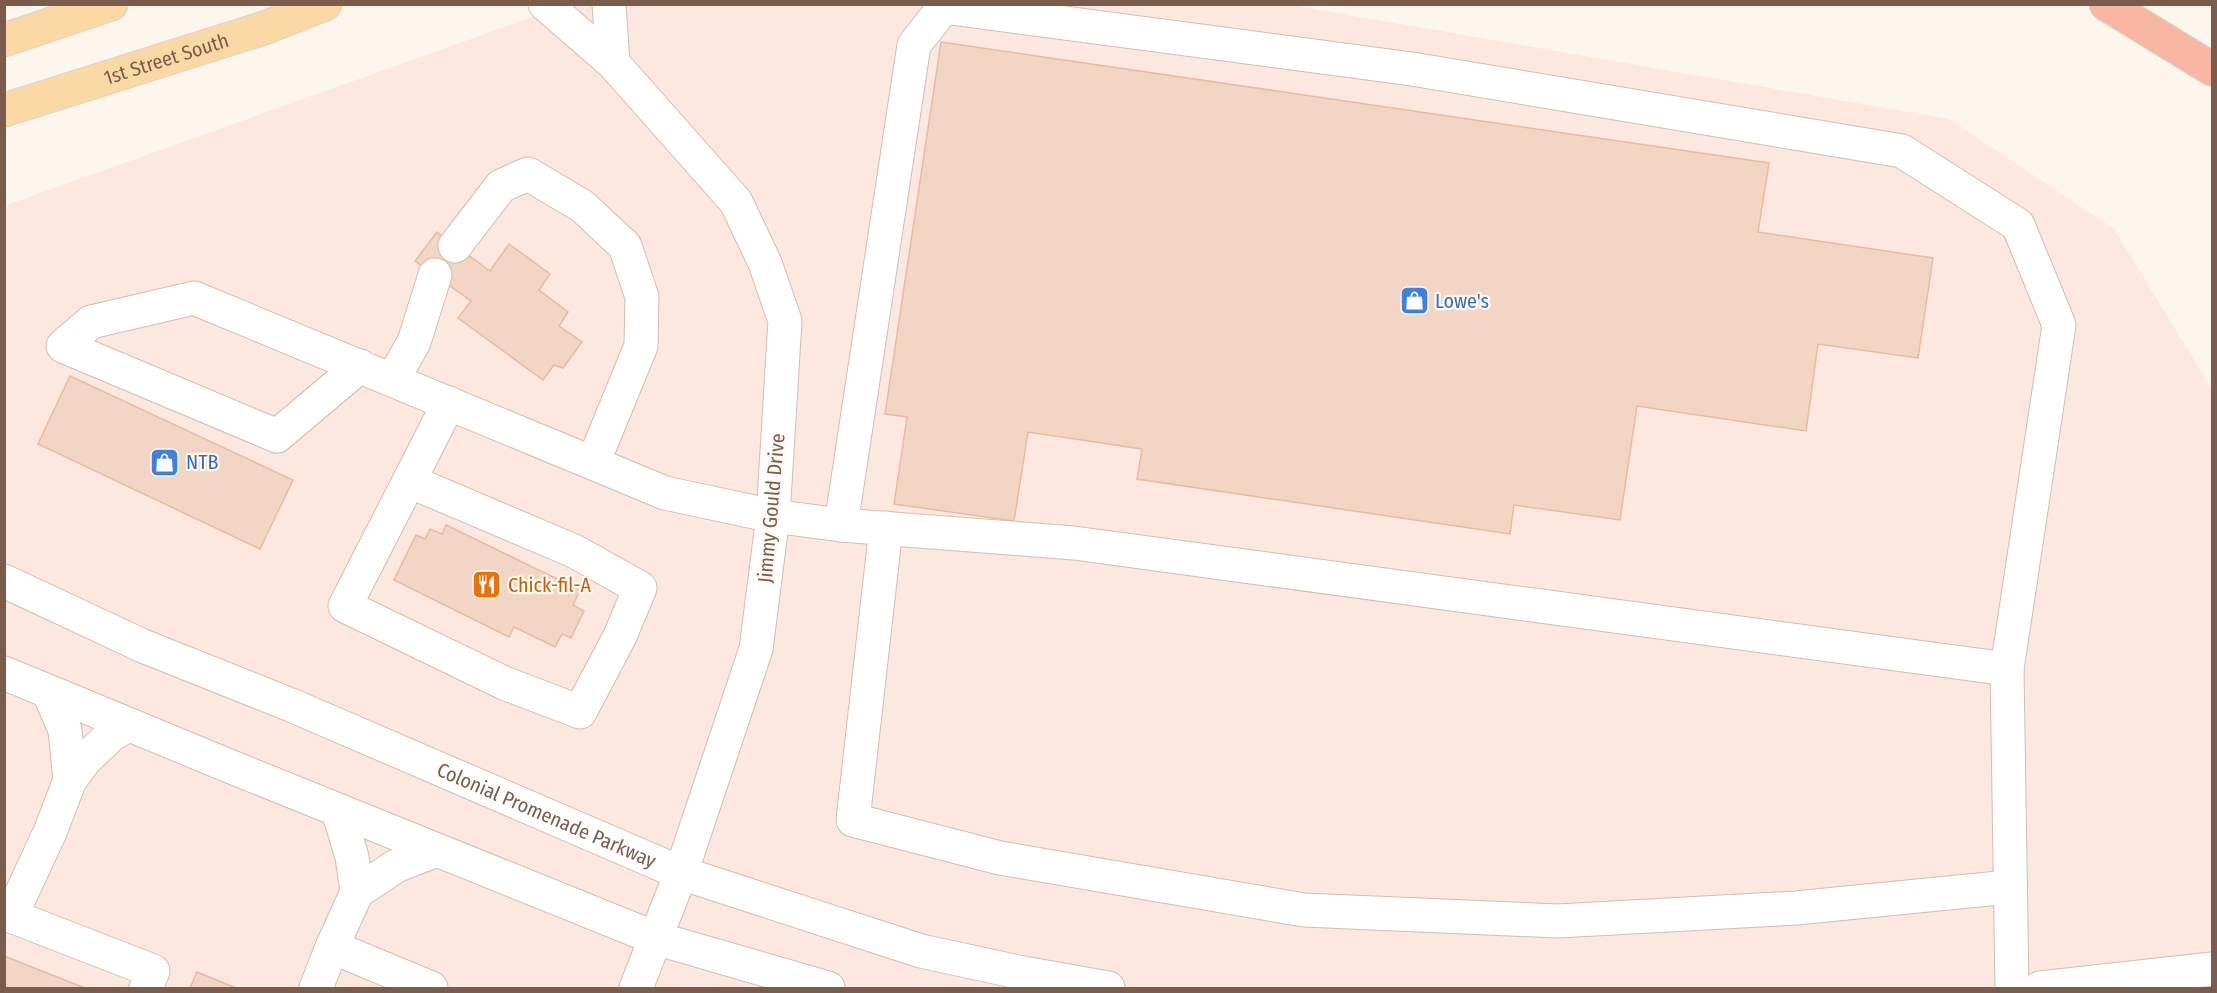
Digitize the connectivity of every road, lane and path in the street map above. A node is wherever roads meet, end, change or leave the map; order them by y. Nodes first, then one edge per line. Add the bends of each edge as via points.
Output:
1 (111, 4) edge
2 (325, 4) edge
3 (545, 4) edge
4 (609, 4) edge
5 (2106, 4) edge
6 (4, 40) edge
7 (613, 63) junction
8 (2212, 69) edge
9 (4, 110) edge
10 (455, 246) dead end
11 (435, 275) dead end
12 (360, 366) junction
13 (393, 379) junction
14 (449, 403) junction
15 (593, 463) junction
16 (409, 481) junction
17 (773, 516) junction
18 (841, 525) junction
19 (886, 528) junction
20 (4, 581) edge
21 (2007, 669) junction
22 (4, 673) edge
23 (49, 693) junction
24 (128, 725) junction
25 (70, 780) junction
26 (338, 810) junction
27 (437, 850) junction
28 (681, 873) junction
29 (2009, 887) junction
30 (357, 892) junction
31 (656, 938) junction
32 (332, 947) junction
33 (2212, 969) edge
34 (146, 988) edge
35 (316, 988) edge
36 (431, 988) edge
37 (636, 988) edge
38 (828, 988) edge
39 (1108, 988) edge
40 (2012, 988) edge
41 (2040, 988) edge

1 - 6 main road
2 - 9 main road, 1st Street South via 264,28
3 - 7 street, Jimmy Gould Drive
4 - 7 street
5 - 8 highway
7 - 17 street, Jimmy Gould Drive via 736,202 765,263 784,321
10 - 15 street via 501,186 528,174 582,206 625,246 642,297 641,346
11 - 13 street via 414,342
12 - 12 street via 194,298 91,322 63,346 277,436
12 - 13 street
13 - 14 street
14 - 15 street
14 - 16 street
15 - 17 street via 666,493
16 - 16 street via 345,606 504,683 580,712 640,588 574,551
17 - 18 street
17 - 28 street, Jimmy Gould Drive via 756,649
18 - 19 street
18 - 21 street via 914,45 944,7 1412,69 1902,151 2018,225 2059,325
19 - 21 street via 1074,543
19 - 29 street via 853,820 1000,858 1304,910 1558,921 1796,908
20 - 28 street, Colonial Promenade Parkway via 143,646 291,705
21 - 29 street
22 - 23 street
23 - 24 street
23 - 25 street via 65,730
24 - 25 street via 111,735
24 - 26 street
25 - 34 street via 11,916 153,971
26 - 27 street
26 - 30 street via 352,857
27 - 30 street via 396,866
27 - 31 street
28 - 31 street, Jimmy Gould Drive
28 - 39 street, Colonial Promenade Parkway via 921,951
29 - 40 street
30 - 32 street
31 - 37 street, Jimmy Gould Drive
31 - 38 street
32 - 35 street
32 - 36 street
33 - 41 street

